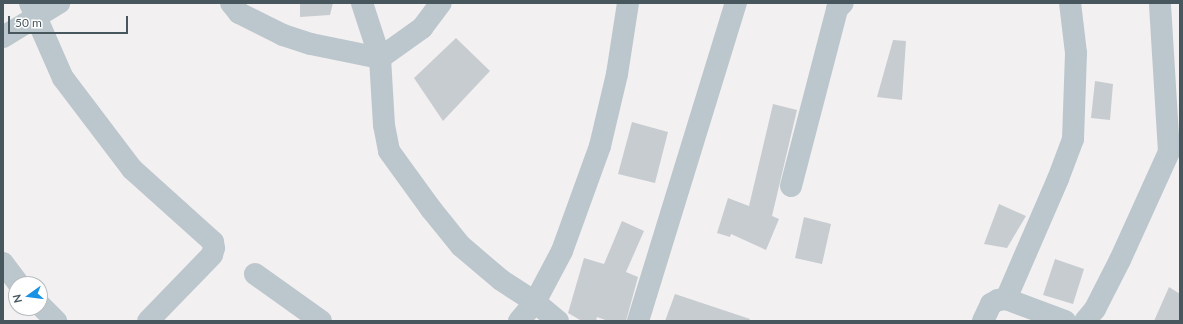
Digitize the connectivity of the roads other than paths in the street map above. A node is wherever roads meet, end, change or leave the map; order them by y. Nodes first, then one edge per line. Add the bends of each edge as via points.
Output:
1 (59, 3) edge
2 (231, 3) edge
3 (362, 3) edge
4 (441, 3) edge
5 (628, 3) edge
6 (736, 3) edge
7 (843, 3) edge
8 (1070, 3) edge
9 (1160, 3) edge
10 (33, 10) edge
11 (3, 37) edge
12 (380, 58) junction
13 (1175, 150) edge
14 (791, 186) dead end
15 (3, 263) edge
16 (255, 274) dead end
17 (13, 276) edge
18 (1006, 299) junction
19 (535, 302) junction
20 (48, 313) edge
21 (56, 321) edge
22 (148, 321) edge
23 (321, 321) edge
24 (518, 321) edge
25 (558, 321) edge
26 (638, 321) edge
27 (983, 321) edge
28 (1065, 321) edge
29 (1085, 321) edge

1 - 10 street
2 - 12 street via 239,13 283,35 311,44
3 - 12 street
4 - 12 street via 422,28
5 - 19 street via 617,74 600,146 562,251
6 - 26 street
7 - 14 street via 837,9
8 - 18 street via 1076,53 1073,139 1058,180
9 - 13 street
10 - 11 street
10 - 22 street via 63,78 132,169 213,242 212,255
12 - 19 street via 384,125 389,151 460,246 500,280
13 - 29 street via 1095,309
15 - 17 street
16 - 23 street
18 - 27 street via 991,304
18 - 28 street
19 - 24 street
19 - 25 street
20 - 21 street

